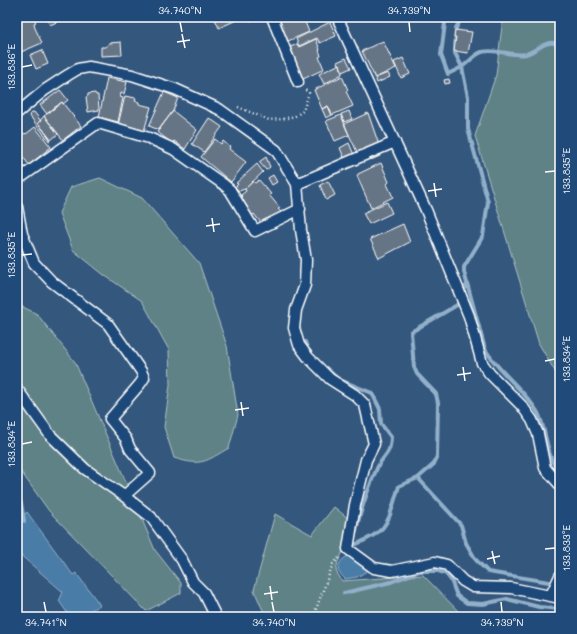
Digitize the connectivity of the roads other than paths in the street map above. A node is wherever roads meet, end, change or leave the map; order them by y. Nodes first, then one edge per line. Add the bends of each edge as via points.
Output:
1 (272, 17) edge
2 (337, 17) edge
3 (298, 82) road end
4 (17, 113) edge
5 (395, 142) junction
6 (17, 168) edge
7 (297, 184) junction
8 (17, 208) edge
9 (300, 210) junction
10 (17, 389) edge
11 (560, 485) edge
12 (124, 496) junction
13 (560, 576) edge
14 (555, 596) edge
15 (216, 617) edge

1 - 3 street
2 - 5 street
4 - 7 street via 45,90 78,69 90,67 132,75 175,89 219,109 276,150
5 - 7 street
5 - 11 street via 469,316 482,363 532,420 538,434 545,468
6 - 9 street via 23,176 98,123 149,138 173,149 192,162 230,190 255,231
7 - 9 street
8 - 12 street via 22,234 34,263 52,282 108,324 144,378 110,419 150,473
9 - 14 street via 306,260 305,284 296,310 294,328 299,345 330,379 355,395 365,405 374,444 366,460 355,506 350,551 374,568 392,571 435,562 447,565 473,587 511,588
10 - 12 street via 50,435 85,469
12 - 15 street via 151,518 168,540 193,582 204,593
13 - 14 street

